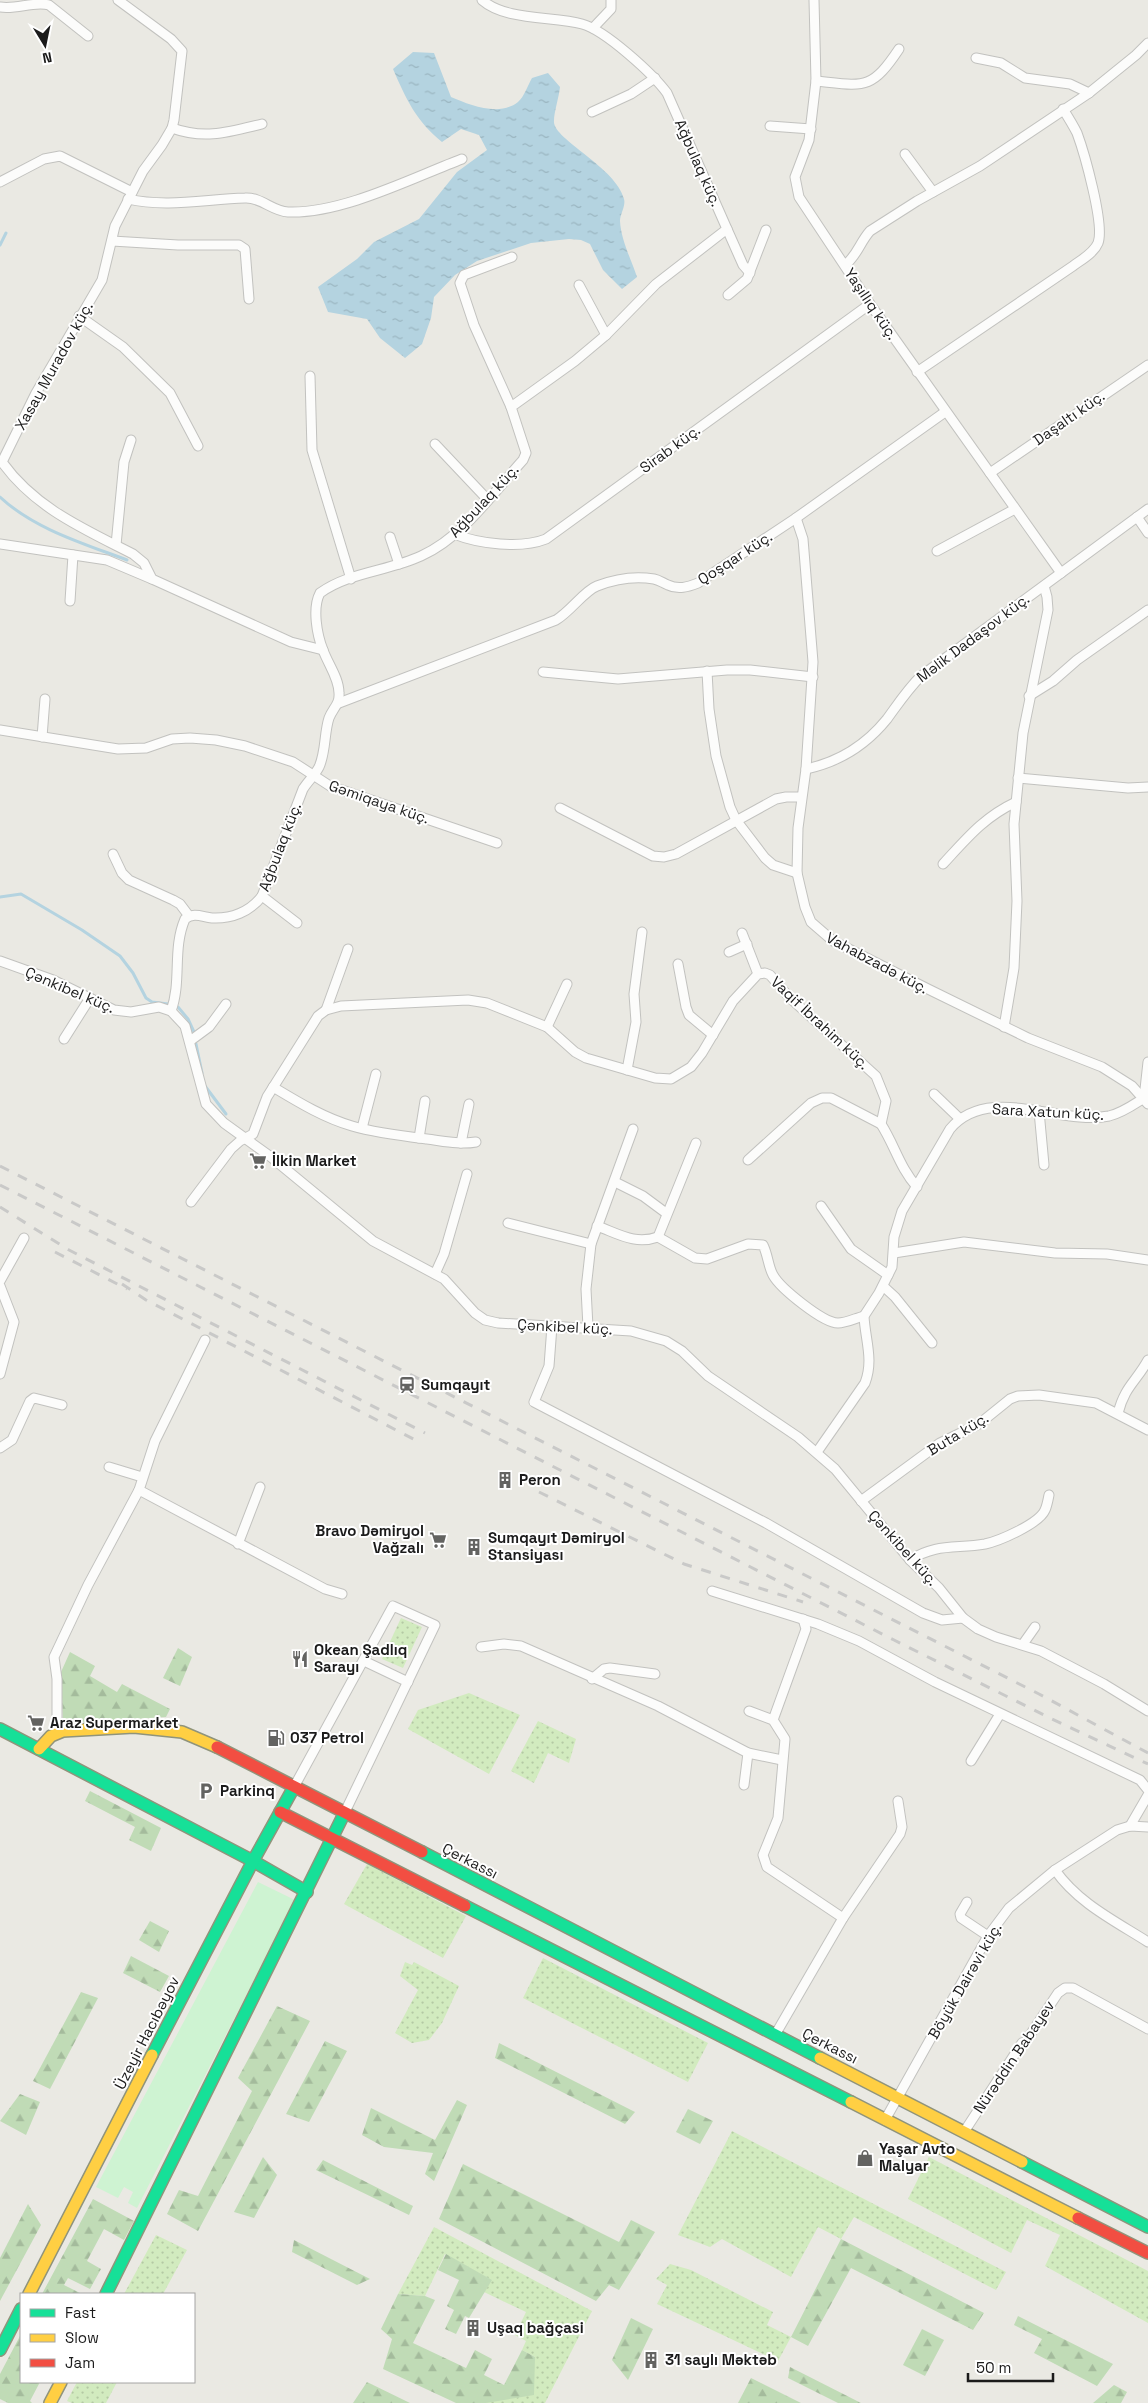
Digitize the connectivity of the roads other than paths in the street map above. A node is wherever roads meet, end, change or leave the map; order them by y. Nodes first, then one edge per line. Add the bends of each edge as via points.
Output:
1 (118, 0) edge
2 (482, 0) edge
3 (611, 0) edge
4 (814, 0) edge
5 (0, 6) edge
6 (593, 28) junction
7 (88, 36) dead end
8 (1148, 43) edge
9 (899, 49) dead end
10 (976, 58) dead end
11 (655, 78) junction
12 (816, 81) junction
13 (1089, 92) junction
14 (1064, 109) junction
15 (592, 112) dead end
16 (262, 124) dead end
17 (770, 126) dead end
18 (172, 128) junction
19 (811, 129) junction
20 (905, 154) dead end
21 (462, 159) dead end
22 (0, 182) edge
23 (933, 192) junction
24 (130, 196) junction
25 (727, 229) junction
26 (766, 230) dead end
27 (112, 241) junction
28 (512, 258) dead end
29 (845, 265) junction
30 (750, 273) junction
31 (579, 285) dead end
32 (728, 295) dead end
33 (249, 299) dead end
34 (870, 304) junction
35 (80, 316) junction
36 (606, 335) junction
37 (1148, 364) edge
38 (917, 372) junction
39 (310, 376) dead end
40 (511, 407) junction
41 (945, 412) junction
42 (131, 440) dead end
43 (435, 444) dead end
44 (198, 446) dead end
45 (1, 462) edge
46 (990, 473) junction
47 (487, 499) junction
48 (1015, 509) junction
49 (1148, 509) edge
50 (1137, 517) junction
51 (796, 518) junction
52 (1148, 533) edge
53 (454, 534) junction
54 (390, 537) dead end
55 (0, 544) edge
56 (116, 545) junction
57 (937, 552) dead end
58 (74, 554) junction
59 (399, 564) junction
60 (1061, 573) junction
61 (152, 579) junction
62 (351, 579) junction
63 (1044, 586) junction
64 (70, 601) dead end
65 (1148, 610) edge
66 (323, 650) junction
67 (707, 671) junction
68 (543, 672) dead end
69 (813, 677) junction
70 (1029, 696) junction
71 (45, 699) dead end
72 (339, 703) junction
73 (0, 730) edge
74 (42, 737) junction
75 (806, 769) junction
76 (314, 775) junction
77 (1018, 778) junction
78 (1148, 788) edge
79 (801, 798) junction
80 (1016, 802) junction
81 (560, 808) dead end
82 (736, 820) junction
83 (497, 843) dead end
84 (113, 854) dead end
85 (943, 864) dead end
86 (797, 873) junction
87 (262, 896) junction
88 (190, 916) junction
89 (297, 923) dead end
90 (642, 932) dead end
91 (742, 933) dead end
92 (746, 944) junction
93 (348, 949) dead end
94 (729, 952) dead end
95 (0, 961) edge
96 (678, 964) dead end
97 (758, 974) junction
98 (567, 984) dead end
99 (90, 998) junction
100 (226, 1004) dead end
101 (326, 1010) junction
102 (171, 1011) junction
103 (547, 1027) junction
104 (1004, 1027) junction
105 (713, 1035) junction
106 (64, 1039) dead end
107 (190, 1041) junction
108 (1148, 1062) edge
109 (626, 1070) junction
110 (376, 1074) dead end
111 (273, 1087) junction
112 (934, 1094) dead end
113 (1147, 1100) edge
114 (425, 1101) dead end
115 (468, 1104) dead end
116 (1039, 1111) junction
117 (959, 1118) junction
118 (881, 1124) junction
119 (362, 1128) junction
120 (632, 1129) dead end
121 (419, 1138) junction
122 (243, 1139) junction
123 (476, 1142) dead end
124 (461, 1143) junction
125 (696, 1143) dead end
126 (748, 1160) dead end
127 (1044, 1165) dead end
128 (467, 1174) dead end
129 (615, 1182) junction
130 (917, 1187) junction
131 (191, 1202) dead end
132 (821, 1206) dead end
133 (666, 1213) junction
134 (508, 1223) dead end
135 (597, 1226) junction
136 (658, 1237) junction
137 (24, 1238) dead end
138 (592, 1244) junction
139 (894, 1253) junction
140 (1148, 1260) edge
141 (435, 1274) junction
142 (888, 1275) junction
143 (0, 1281) edge
144 (0, 1286) edge
145 (883, 1286) junction
146 (864, 1316) junction
147 (552, 1326) junction
148 (588, 1327) junction
149 (205, 1340) dead end
150 (932, 1343) dead end
151 (1148, 1360) edge
152 (0, 1374) edge
153 (62, 1405) dead end
154 (1118, 1413) junction
155 (1148, 1430) edge
156 (0, 1448) edge
157 (817, 1452) junction
158 (109, 1467) dead end
159 (142, 1477) junction
160 (260, 1488) dead end
161 (139, 1490) junction
162 (1049, 1495) dead end
163 (861, 1501) junction
164 (238, 1544) junction
165 (910, 1560) junction
166 (712, 1591) dead end
167 (342, 1594) dead end
168 (963, 1618) junction
169 (803, 1619) junction
170 (1035, 1627) dead end
171 (1023, 1644) junction
172 (481, 1647) dead end
173 (364, 1661) junction
174 (655, 1674) dead end
175 (592, 1679) junction
176 (408, 1682) junction
177 (749, 1711) dead end
178 (1148, 1711) edge
179 (1000, 1714) junction
180 (773, 1720) junction
181 (0, 1729) edge
182 (57, 1732) junction
183 (39, 1749) junction
184 (748, 1753) junction
185 (782, 1760) junction
186 (971, 1761) dead end
187 (744, 1785) dead end
188 (294, 1787) junction
189 (1148, 1790) edge
190 (1148, 1795) edge
191 (898, 1801) dead end
192 (280, 1812) junction
193 (344, 1814) junction
194 (1130, 1826) junction
195 (1148, 1826) edge
196 (333, 1839) junction
197 (253, 1861) junction
198 (1055, 1870) junction
199 (307, 1892) junction
200 (967, 1902) dead end
201 (843, 1918) junction
202 (988, 1936) junction
203 (1148, 1942) edge
204 (1148, 2029) edge
205 (775, 2034) junction
206 (898, 2097) junction
207 (885, 2120) junction
208 (964, 2132) junction
209 (1148, 2227) edge
210 (1148, 2253) edge
211 (30, 2293) edge
212 (106, 2293) edge
213 (20, 2311) edge
214 (0, 2350) edge
215 (60, 2383) edge
216 (50, 2403) edge

1 - 18 street, Xasay Muradov küç. via 171,39 182,51
2 - 6 street, Ağbulaq küç. via 502,10 529,17 582,23
3 - 6 street via 611,8
4 - 12 street, Yaşıllıq küç.
5 - 7 street via 49,5
6 - 11 street, Ağbulaq küç.
8 - 13 street
9 - 12 street via 884,72 864,83 851,85
10 - 13 street via 1001,62 1024,78 1070,84
11 - 15 street via 631,94
11 - 25 street, Ağbulaq küç. via 667,93
12 - 19 street, Yaşıllıq küç.
13 - 14 street
14 - 23 street via 980,166
14 - 38 street via 1084,153 1099,217 1098,243 1073,266
16 - 18 street via 206,135 190,135
17 - 19 street
18 - 24 street, Xasay Muradov küç.
19 - 29 street, Yaşıllıq küç. via 795,177 799,197
20 - 23 street
21 - 24 street via 358,199 317,209 288,212 247,198 192,203 140,202
22 - 24 street via 44,159 60,156
23 - 29 street via 870,231 852,260
24 - 27 street, Xasay Muradov küç. via 115,226
25 - 30 street, Ağbulaq küç. via 742,265
25 - 36 street via 656,284
26 - 30 street
27 - 33 street via 239,245 245,249
27 - 35 street, Xasay Muradov küç. via 105,272
28 - 40 street via 464,275 460,282 474,325
29 - 34 street, Yaşıllıq küç.
30 - 32 street
31 - 36 street
34 - 38 street, Yaşıllıq küç.
34 - 53 street, Sirab küç. via 546,539 518,545
35 - 44 street via 123,347 170,392
35 - 45 street, Xasay Muradov küç.
36 - 40 street
37 - 46 street, Daşaltı küç.
38 - 41 street, Yaşıllıq küç.
39 - 62 street via 312,450
40 - 47 street, Ağbulaq küç. via 526,453
41 - 46 street, Yaşıllıq küç.
41 - 51 street, Qoşqar küç.
42 - 56 street via 124,462
43 - 47 street
45 - 56 street, Xasay Muradov küç. via 23,489 45,506
46 - 48 street, Yaşıllıq küç.
47 - 53 street, Ağbulaq küç.
48 - 57 street
48 - 60 street, Yaşıllıq küç.
49 - 50 street, Məlik Dadaşov küç.
50 - 52 street
50 - 60 street, Məlik Dadaşov küç.
51 - 69 street, Vahabzadə küç. via 804,539
51 - 72 street, Qoşqar küç. via 689,587 670,586 657,579 644,578 596,586 556,620
53 - 59 street, Ağbulaq küç. via 421,556
54 - 59 street
55 - 58 street
56 - 61 street, Xasay Muradov küç. via 144,563
58 - 61 street via 107,560
58 - 64 street
59 - 62 street, Ağbulaq küç.
60 - 63 street, Məlik Dadaşov küç.
61 - 66 street via 291,642
62 - 66 street, Ağbulaq küç. via 327,588 317,599
63 - 70 street via 1048,610
63 - 75 street, Məlik Dadaşov küç. via 920,676 904,692 887,718 854,749 833,762
65 - 70 street
66 - 72 street, Ağbulaq küç. via 338,684
67 - 68 street via 618,679
67 - 69 street via 750,670
67 - 82 street via 716,756
69 - 75 street, Vahabzadə küç.
70 - 77 street
71 - 74 street
72 - 76 street, Ağbulaq küç. via 329,718 322,759
73 - 74 street, Gəmiqaya küç.
74 - 76 street, Gəmiqaya küç. via 132,750 172,739 216,740 293,762
75 - 79 street, Vahabzadə küç.
76 - 83 street, Gəmiqaya küç. via 330,786
76 - 87 street, Ağbulaq küç. via 303,789
77 - 78 street
77 - 80 street
79 - 82 street via 776,799
79 - 86 street, Vahabzadə küç.
80 - 85 street via 981,822
80 - 104 street via 1014,968
81 - 82 street via 653,856 664,857 676,854
82 - 86 street via 773,865
84 - 88 street via 129,880 180,904
86 - 104 street, Vahabzadə küç. via 805,907 811,922 821,933
87 - 88 street, Ağbulaq küç. via 240,914 213,918
87 - 89 street
88 - 102 street via 183,924 178,945 175,1001
90 - 109 street via 634,994 636,1022
91 - 92 street
92 - 94 street
92 - 97 street
93 - 101 street
95 - 99 street, Çənkibel küç. via 53,980
96 - 105 street via 689,1015
97 - 105 street, Vaqif İbrahim küç. via 733,1001
97 - 118 street, Vaqif İbrahim küç. via 770,975 789,998 876,1076 886,1101
98 - 103 street
99 - 102 street, Çənkibel küç. via 122,1012 149,1007
99 - 106 street
100 - 107 street via 209,1027
101 - 103 street, Vaqif İbrahim küç. via 341,1006 468,1000 487,1003
101 - 111 street via 318,1016
102 - 107 street, Çənkibel küç. via 185,1026
103 - 109 street, Vaqif İbrahim küç. via 586,1058
104 - 113 street, Vahabzadə küç. via 1102,1067
105 - 109 street, Vaqif İbrahim küç. via 691,1067 671,1079
107 - 122 street, Çənkibel küç. via 206,1104
108 - 113 street
110 - 119 street
111 - 119 street via 305,1106
111 - 122 street via 253,1134
112 - 117 street
113 - 116 street, Sara Xatun küç. via 1108,1116 1086,1117
114 - 121 street
115 - 124 street
116 - 117 street, Sara Xatun küç. via 994,1108
116 - 127 street
117 - 130 street via 934,1154
118 - 126 street via 831,1098 822,1098 811,1103
118 - 130 street via 905,1173
119 - 121 street
120 - 129 street
121 - 124 street
122 - 131 street
122 - 141 street, Çənkibel küç. via 372,1241
123 - 124 street
125 - 133 street
128 - 141 street
129 - 133 street via 643,1196
129 - 135 street
130 - 139 street via 896,1227
132 - 142 street via 851,1249
133 - 136 street
134 - 138 street
135 - 136 street via 636,1241 646,1242
135 - 138 street
136 - 146 street via 695,1258 707,1259 748,1244 763,1245 773,1275 828,1322 838,1323
137 - 143 street
138 - 148 street via 586,1289
139 - 140 street via 964,1242
139 - 142 street
141 - 147 street, Çənkibel küç. via 486,1320
142 - 145 street
144 - 152 street via 14,1322
145 - 146 street
145 - 150 street
146 - 157 street via 870,1371 866,1382
147 - 148 street, Çənkibel küç.
147 - 168 street via 549,1366 534,1402 766,1523 923,1613 942,1620
148 - 157 street, Çənkibel küç. via 631,1331 666,1341 682,1351 708,1376
149 - 159 street via 155,1441
151 - 154 street via 1127,1388
153 - 156 street via 34,1398 12,1440
154 - 155 street, Buta küç.
154 - 163 street, Buta küç. via 1078,1399 1018,1396 979,1424 940,1443
157 - 163 street, Çənkibel küç.
158 - 159 street
159 - 161 street
160 - 164 street
161 - 164 street
161 - 182 street via 54,1657
162 - 165 street via 1046,1510 1040,1516 1004,1538 988,1543 930,1549
163 - 165 street, Çənkibel küç.
164 - 167 street via 325,1589
165 - 168 street, Çənkibel küç. via 940,1588
166 - 169 street
168 - 171 street, Çənkibel küç. via 996,1637
169 - 179 street via 859,1641
169 - 180 street via 806,1629
170 - 171 street
171 - 178 street, Çənkibel küç. via 1104,1684
172 - 175 street via 521,1646
173 - 176 street
173 - 176 street via 393,1606 435,1625
173 - 188 street
174 - 175 street via 610,1668
175 - 184 street via 658,1706
176 - 193 street
177 - 180 street
179 - 186 street
179 - 189 street via 1140,1780
180 - 185 street via 785,1739
181 - 183 street
182 - 183 street via 49,1736
182 - 188 street, Çerkassı via 172,1728 198,1737
183 - 197 street
184 - 185 street
184 - 187 street
185 - 201 street via 778,1818 763,1855 764,1862
188 - 192 street, Üzeyir Hacıbəyov
188 - 193 street, Çerkassı
190 - 194 street
191 - 201 street via 900,1834
192 - 196 street
192 - 197 street, Üzeyir Hacıbəyov
193 - 196 street
193 - 205 street, Çerkassı
194 - 195 street, Böyük Dairəvi küç.
194 - 198 street, Böyük Dairəvi küç. via 1117,1830
196 - 199 street
196 - 207 street
197 - 199 street
197 - 211 street, Üzeyir Hacıbəyov
198 - 202 street, Böyük Dairəvi küç. via 1019,1897
198 - 203 street via 1075,1893
199 - 212 street
200 - 202 street via 961,1918
201 - 205 street
202 - 206 street, Böyük Dairəvi küç.
204 - 208 street, Nürəddin Babayev via 1073,1988 1065,1988 1022,2043
205 - 206 street, Çerkassı
206 - 207 street, Böyük Dairəvi küç.
206 - 208 street, Çerkassı
207 - 210 street
208 - 209 street, Çerkassı
213 - 214 street
215 - 216 street

